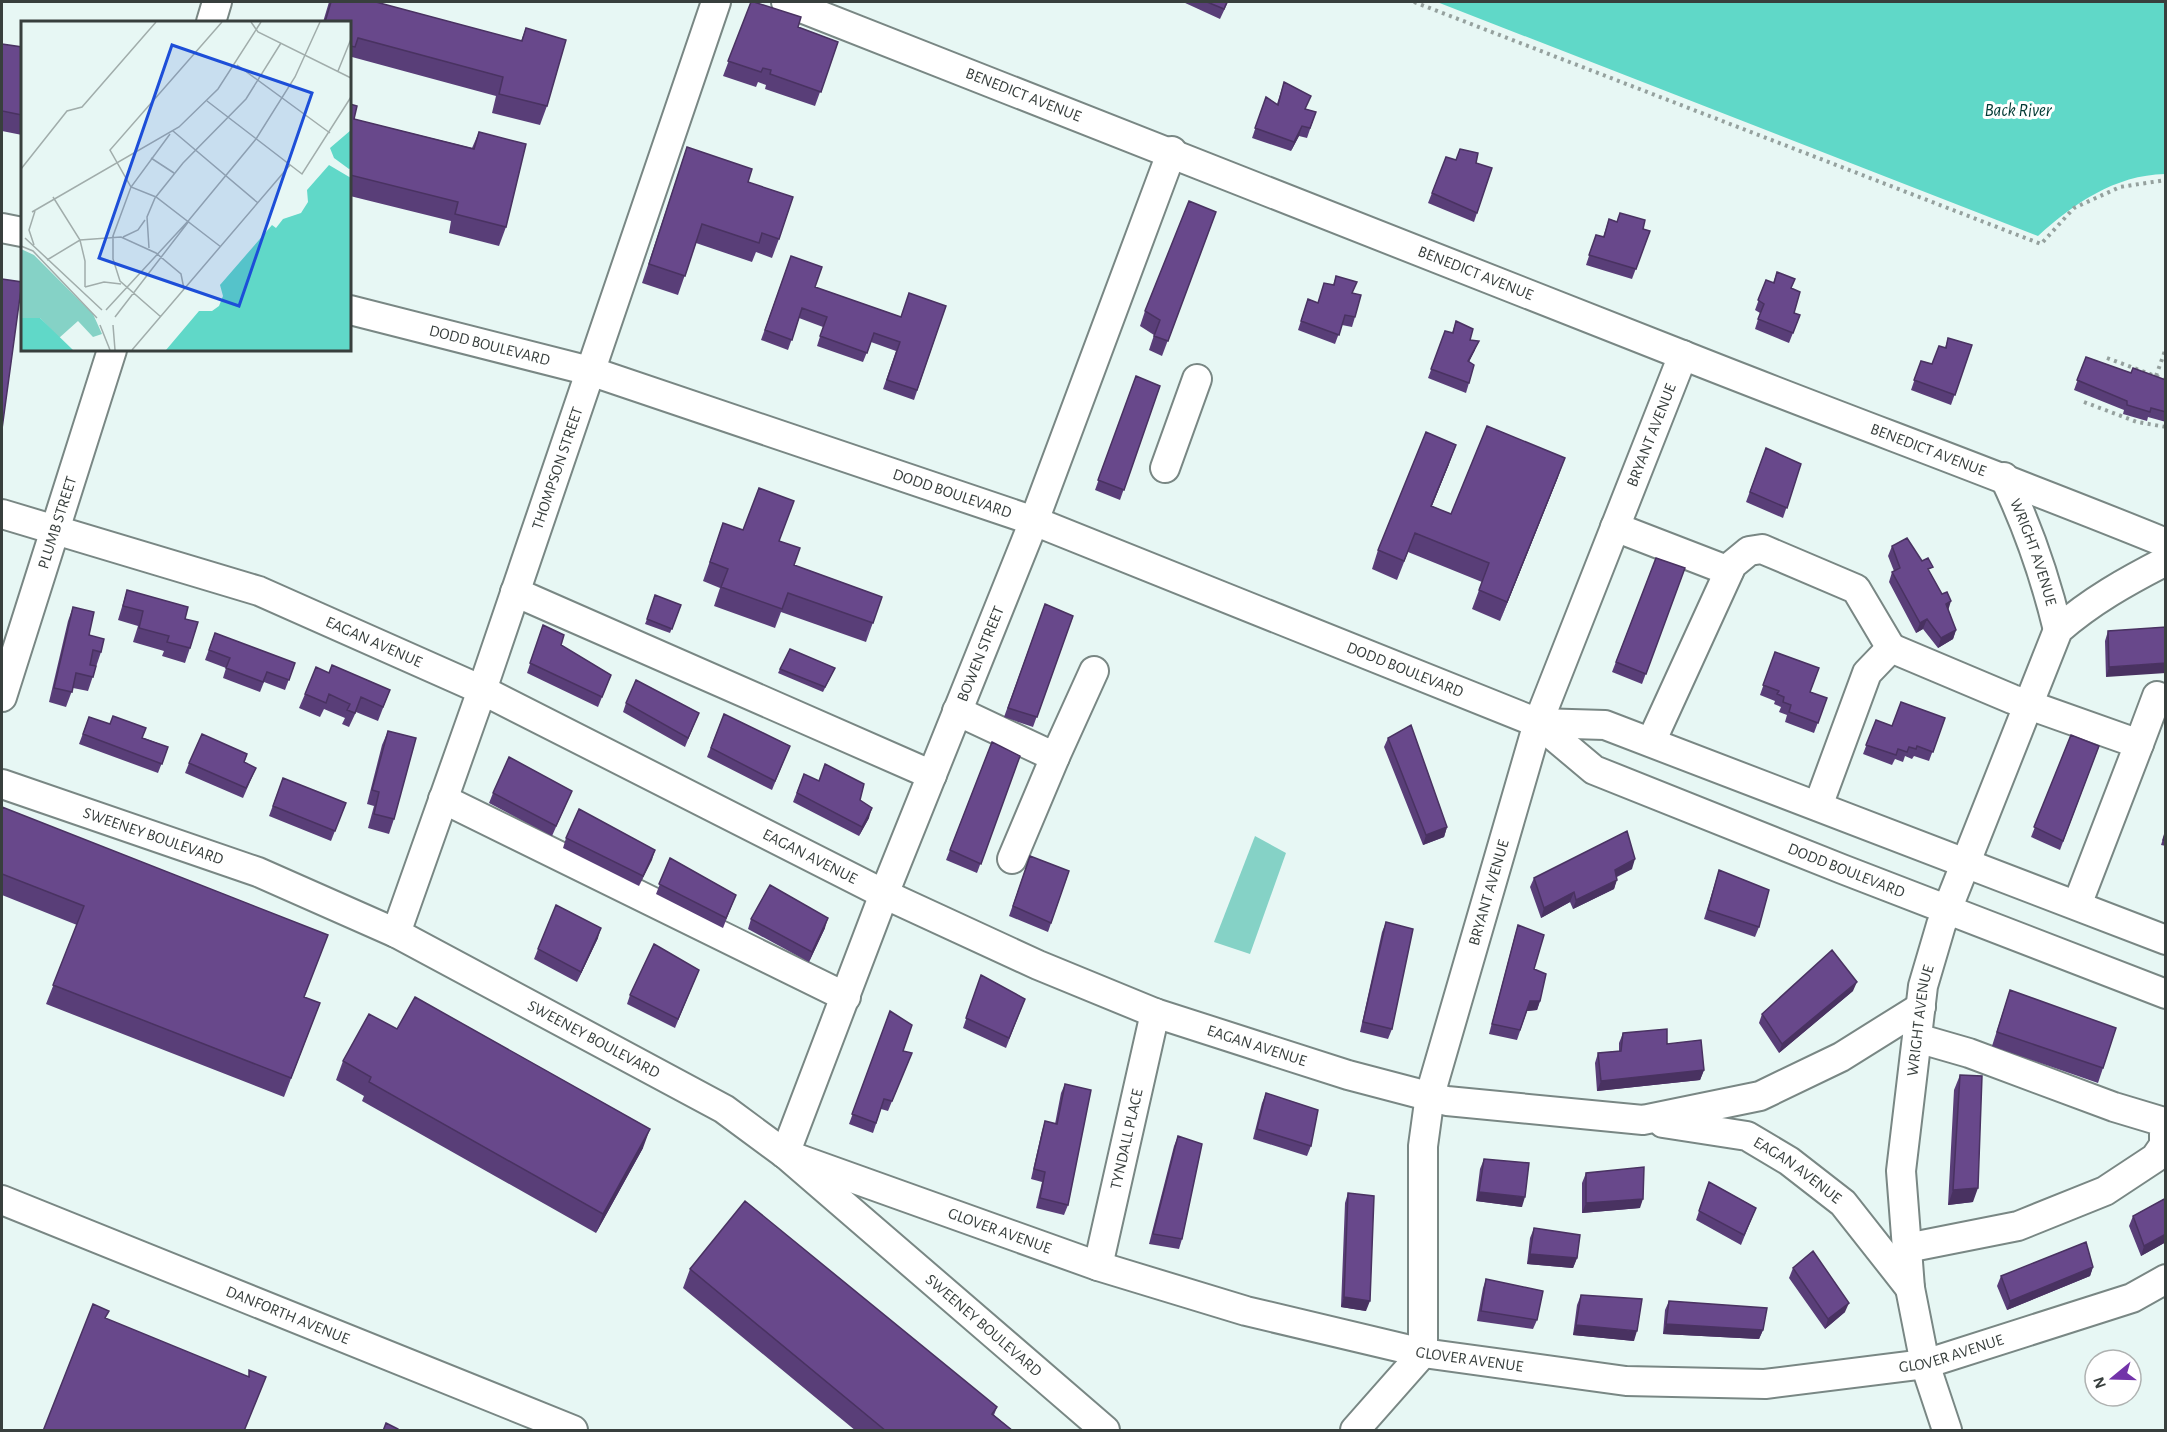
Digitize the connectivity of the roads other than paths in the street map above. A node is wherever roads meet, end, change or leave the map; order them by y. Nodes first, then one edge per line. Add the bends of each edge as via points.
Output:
1 (217, 2) edge
2 (716, 2) edge
3 (786, 2) edge
4 (210, 21) edge
5 (1172, 151) junction
6 (2, 228) edge
7 (21, 232) edge
8 (351, 310) edge
9 (112, 351) edge
10 (1683, 355) junction
11 (590, 371) junction
12 (1197, 379) dead end
13 (1165, 468) dead end
14 (2004, 477) junction
15 (2, 514) edge
16 (1034, 521) junction
17 (1615, 527) junction
18 (56, 529) junction
19 (2166, 543) edge
20 (2166, 561) edge
21 (1729, 571) junction
22 (515, 592) junction
23 (2058, 630) junction
24 (1891, 648) junction
25 (1094, 671) dead end
26 (482, 690) junction
27 (2, 697) edge
28 (2166, 700) edge
29 (2029, 705) junction
30 (957, 711) junction
31 (1538, 723) junction
32 (1651, 742) junction
33 (2139, 744) junction
34 (1055, 757) junction
35 (932, 775) junction
36 (2, 784) edge
37 (443, 799) junction
38 (1818, 806) junction
39 (1012, 859) dead end
40 (1968, 863) junction
41 (884, 894) junction
42 (2077, 905) junction
43 (1948, 910) junction
44 (396, 933) junction
45 (2166, 940) edge
46 (2166, 994) edge
47 (846, 998) junction
48 (1921, 1007) junction
49 (1155, 1013) junction
50 (1917, 1038) junction
51 (1430, 1095) junction
52 (1643, 1120) junction
53 (785, 1154) junction
54 (2, 1200) edge
55 (1907, 1248) junction
56 (1098, 1266) junction
57 (2166, 1279) edge
58 (1910, 1288) junction
59 (1423, 1353) junction
60 (1925, 1364) junction
61 (573, 1431) edge
62 (1105, 1431) edge
63 (1355, 1431) edge
64 (1947, 1431) edge

1 - 4 street
2 - 11 street, THOMPSON STREET
3 - 5 street, BENEDICT AVENUE
5 - 10 street, BENEDICT AVENUE
5 - 16 street, BOWEN STREET
6 - 7 street
8 - 11 street, DODD BOULEVARD
9 - 18 street, PLUMB STREET
10 - 14 street, BENEDICT AVENUE
10 - 17 street, BRYANT AVENUE
11 - 16 street, DODD BOULEVARD
11 - 22 street, THOMPSON STREET
12 - 13 street
14 - 19 street, BENEDICT AVENUE
14 - 23 street, WRIGHT AVENUE via 2046,582
15 - 18 street, EAGAN AVENUE
16 - 30 street, BOWEN STREET
16 - 31 street, DODD BOULEVARD
17 - 21 street
17 - 31 street, BRYANT AVENUE
18 - 26 street, EAGAN AVENUE via 259,591
18 - 27 street, PLUMB STREET
20 - 23 street, WRIGHT AVENUE via 2083,608
21 - 24 street via 1749,551 1762,549 1856,589
21 - 32 street
22 - 26 street, THOMPSON STREET
22 - 35 street
23 - 29 street, WRIGHT AVENUE
24 - 29 street
24 - 38 street via 1868,673
25 - 34 street
26 - 37 street, THOMPSON STREET
26 - 41 street, EAGAN AVENUE
28 - 33 street via 2157,696
29 - 33 street
29 - 40 street, WRIGHT AVENUE
30 - 34 street
30 - 35 street, BOWEN STREET
31 - 32 street, DODD BOULEVARD via 1605,725
31 - 43 street, DODD BOULEVARD via 1594,770
31 - 51 street, BRYANT AVENUE
32 - 38 street, DODD BOULEVARD
33 - 42 street
34 - 39 street
35 - 41 street, BOWEN STREET
36 - 44 street, SWEENEY BOULEVARD via 258,872
37 - 44 street, THOMPSON STREET
37 - 47 street
38 - 40 street, DODD BOULEVARD
40 - 42 street, DODD BOULEVARD
40 - 43 street, WRIGHT AVENUE
41 - 47 street, BOWEN STREET
41 - 49 street, EAGAN AVENUE via 1038,965
42 - 45 street, DODD BOULEVARD
43 - 46 street, DODD BOULEVARD
43 - 48 street, WRIGHT AVENUE via 1923,986
44 - 53 street, SWEENEY BOULEVARD via 724,1109
47 - 53 street, BOWEN STREET
48 - 50 street, WRIGHT AVENUE
48 - 52 street, EAGAN AVENUE via 1841,1057 1760,1096
49 - 51 street, EAGAN AVENUE via 1348,1076
49 - 56 street, TYNDALL PLACE
50 - 55 street, WRIGHT AVENUE via 1901,1171
50 - 55 street via 2164,1122 2164,1145 2155,1158 2105,1191 2018,1226
51 - 52 street, EAGAN AVENUE via 1447,1101
51 - 59 street, BRYANT AVENUE via 1423,1146
52 - 58 street, EAGAN AVENUE via 1747,1136 1789,1161 1843,1203
53 - 56 street, GLOVER AVENUE
53 - 62 street, SWEENEY BOULEVARD
54 - 61 street, DANFORTH AVENUE
55 - 58 street, WRIGHT AVENUE
56 - 59 street, GLOVER AVENUE via 1246,1311
57 - 60 street, GLOVER AVENUE via 2132,1298
58 - 60 street, WRIGHT AVENUE
59 - 60 street, GLOVER AVENUE via 1626,1381 1765,1384
59 - 63 street
60 - 64 street, WRIGHT AVENUE

